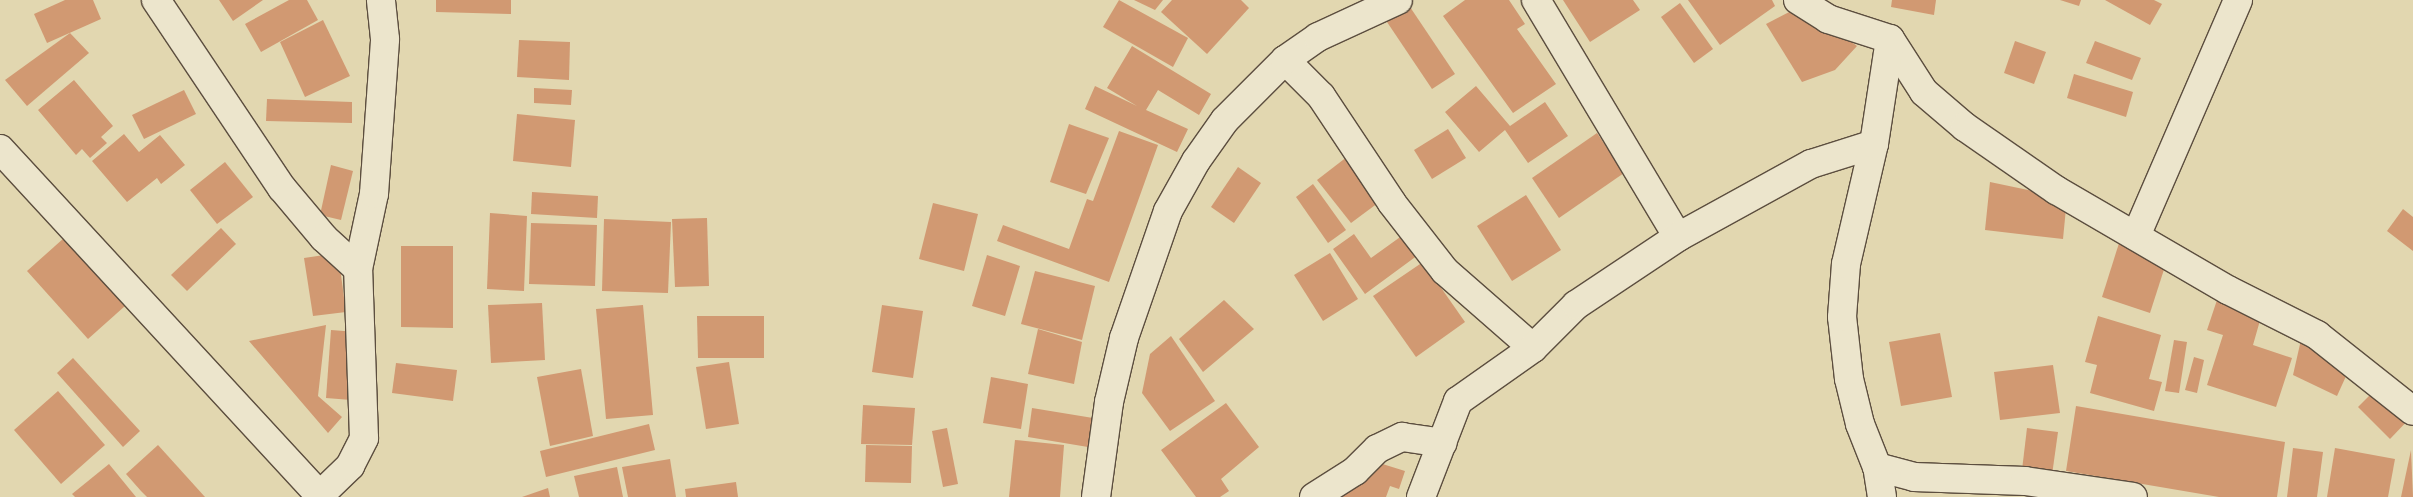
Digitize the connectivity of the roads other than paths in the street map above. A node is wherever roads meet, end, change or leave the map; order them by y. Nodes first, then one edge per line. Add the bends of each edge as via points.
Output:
1 (156, 0) edge
2 (381, 0) edge
3 (1398, 0) edge
4 (1536, 0) edge
5 (1798, 0) edge
6 (2238, 0) edge
7 (1890, 39) junction
8 (1285, 60) junction
9 (1874, 144) junction
10 (0, 149) edge
11 (2136, 236) junction
12 (1678, 237) junction
13 (358, 269) junction
14 (1533, 348) junction
15 (2410, 398) edge
16 (1442, 443) junction
17 (1877, 467) junction
18 (320, 496) edge
19 (1096, 497) edge
20 (1314, 497) edge
21 (1421, 497) edge
22 (1882, 497) edge
23 (2133, 497) edge

1 - 13 street via 282,188 324,238
2 - 13 street via 384,39 374,194
3 - 8 street via 1318,37
4 - 12 street
5 - 7 street via 1828,19
6 - 11 street
7 - 9 street
7 - 11 street via 1924,92 1965,127 2056,190
8 - 14 street via 1321,96 1414,233 1445,271
8 - 19 street via 1224,120 1168,211 1124,338 1109,402
9 - 12 street via 1811,164
9 - 17 street via 1846,264 1842,317 1849,379 1860,424
10 - 18 street
11 - 15 street via 2228,290 2317,335
12 - 14 street via 1576,305
13 - 18 street via 364,438 350,466
14 - 16 street via 1458,401
16 - 20 street via 1402,437 1377,449 1355,471
16 - 21 street
17 - 22 street
17 - 23 street via 1914,476 2025,481

